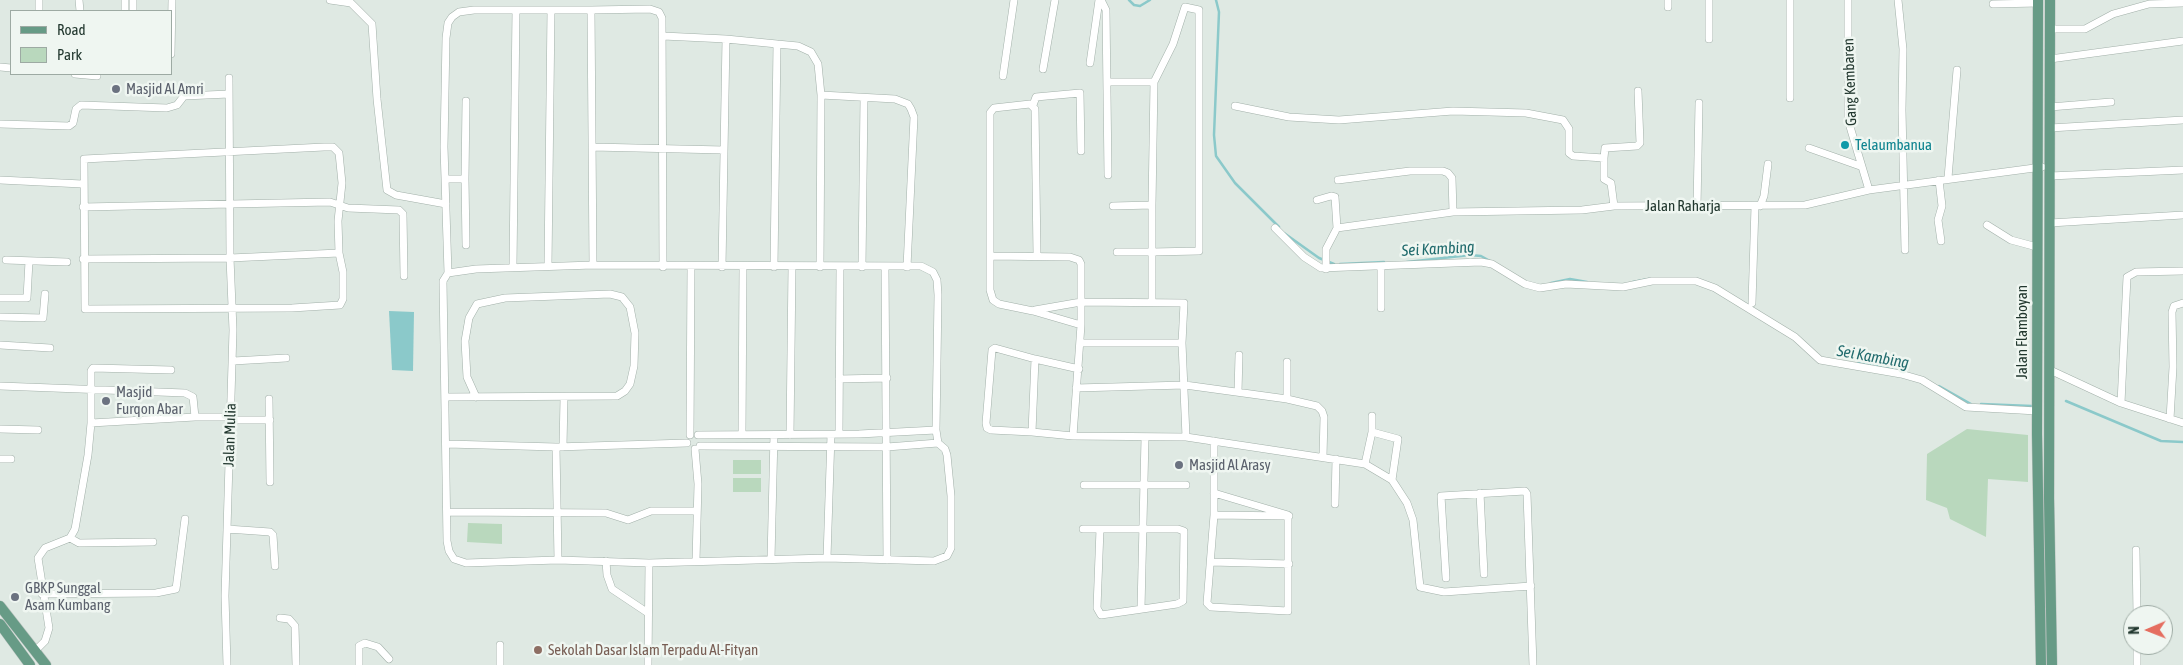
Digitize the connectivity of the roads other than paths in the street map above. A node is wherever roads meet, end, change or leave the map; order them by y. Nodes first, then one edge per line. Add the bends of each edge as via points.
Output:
1 (330, 0) edge
2 (1014, 0) edge
3 (1055, 0) edge
4 (1100, 0) edge
5 (1709, 0) edge
6 (1790, 0) edge
7 (1848, 0) edge
8 (1898, 0) edge
9 (2050, 0) edge
10 (2013, 2) edge
11 (2038, 2) edge
12 (2149, 2) edge
13 (2183, 3) edge
14 (1992, 4) dead end
15 (516, 10) junction
16 (551, 10) junction
17 (591, 10) junction
18 (2050, 29) junction
19 (663, 36) junction
20 (726, 39) junction
21 (1709, 39) dead end
22 (2183, 41) edge
23 (777, 44) junction
24 (2050, 59) junction
25 (1090, 63) dead end
26 (1043, 69) dead end
27 (1957, 70) dead end
28 (86, 75) edge
29 (97, 76) dead end
30 (1003, 76) dead end
31 (229, 78) dead end
32 (1108, 82) junction
33 (1154, 82) junction
34 (1638, 91) dead end
35 (229, 94) junction
36 (821, 96) junction
37 (864, 98) junction
38 (1790, 98) dead end
39 (466, 101) dead end
40 (2111, 102) dead end
41 (1699, 103) dead end
42 (1033, 105) junction
43 (1235, 106) dead end
44 (2050, 107) junction
45 (2183, 120) edge
46 (0, 124) edge
47 (2050, 128) junction
48 (592, 147) junction
49 (1809, 148) dead end
50 (663, 149) junction
51 (724, 150) junction
52 (1081, 151) dead end
53 (229, 152) junction
54 (1604, 158) junction
55 (1768, 164) dead end
56 (1860, 166) junction
57 (2037, 168) junction
58 (2183, 170) edge
59 (2050, 171) junction
60 (1108, 175) dead end
61 (1948, 178) junction
62 (445, 179) junction
63 (465, 179) junction
64 (0, 180) edge
65 (1338, 180) dead end
66 (1939, 180) junction
67 (82, 184) junction
68 (1905, 186) junction
69 (1870, 190) junction
70 (1317, 200) dead end
71 (230, 204) junction
72 (446, 204) junction
73 (341, 205) junction
74 (1152, 205) junction
75 (1113, 206) dead end
76 (1614, 206) junction
77 (1757, 206) junction
78 (1697, 207) junction
79 (83, 208) junction
80 (1453, 212) junction
81 (2183, 215) edge
82 (2050, 223) junction
83 (1988, 225) dead end
84 (1275, 228) dead end
85 (1337, 228) junction
86 (1941, 241) dead end
87 (466, 245) dead end
88 (2037, 247) junction
89 (1905, 250) dead end
90 (1117, 252) dead end
91 (1152, 252) junction
92 (339, 253) junction
93 (1036, 255) junction
94 (990, 256) junction
95 (230, 258) junction
96 (83, 259) junction
97 (6, 260) dead end
98 (29, 261) junction
99 (67, 262) dead end
100 (548, 266) junction
101 (593, 266) junction
102 (1381, 266) junction
103 (513, 267) junction
104 (663, 267) junction
105 (722, 267) junction
106 (743, 267) junction
107 (774, 267) junction
108 (792, 267) junction
109 (820, 267) junction
110 (840, 267) junction
111 (862, 267) junction
112 (885, 267) junction
113 (907, 267) junction
114 (1326, 267) junction
115 (691, 268) junction
116 (2183, 271) edge
117 (448, 273) junction
118 (404, 276) dead end
119 (45, 294) dead end
120 (0, 298) edge
121 (1081, 302) junction
122 (1152, 302) junction
123 (1752, 303) dead end
124 (2183, 303) edge
125 (232, 308) junction
126 (1381, 308) dead end
127 (1033, 311) junction
128 (0, 317) edge
129 (1080, 325) junction
130 (1182, 342) junction
131 (1081, 343) junction
132 (0, 345) edge
133 (50, 348) dead end
134 (1239, 355) dead end
135 (286, 358) dead end
136 (1035, 360) junction
137 (233, 361) junction
138 (1287, 362) dead end
139 (1079, 369) junction
140 (171, 370) dead end
141 (2050, 370) junction
142 (887, 378) junction
143 (839, 379) junction
144 (1185, 385) junction
145 (0, 386) edge
146 (1076, 388) junction
147 (90, 391) junction
148 (1238, 392) junction
149 (445, 397) junction
150 (476, 397) junction
151 (564, 398) junction
152 (269, 399) dead end
153 (1287, 399) junction
154 (2121, 403) junction
155 (2037, 408) junction
156 (1372, 416) dead end
157 (195, 417) junction
158 (231, 418) junction
159 (2170, 419) junction
160 (270, 420) junction
161 (91, 423) junction
162 (2183, 423) edge
163 (0, 428) edge
164 (38, 430) dead end
165 (936, 430) junction
166 (1032, 432) junction
167 (1372, 432) junction
168 (887, 433) junction
169 (742, 434) junction
170 (835, 434) junction
171 (694, 435) junction
172 (774, 435) junction
173 (790, 435) junction
174 (1073, 436) junction
175 (1186, 437) junction
176 (1145, 438) junction
177 (1214, 441) junction
178 (687, 443) junction
179 (938, 443) junction
180 (447, 444) junction
181 (560, 447) junction
182 (697, 447) junction
183 (775, 447) junction
184 (831, 448) junction
185 (887, 448) junction
186 (1323, 457) junction
187 (11, 458) dead end
188 (0, 459) edge
189 (1336, 459) junction
190 (1365, 464) junction
191 (1392, 480) junction
192 (270, 482) dead end
193 (1084, 484) dead end
194 (1143, 484) junction
195 (1186, 485) dead end
196 (1214, 493) junction
197 (1480, 494) junction
198 (1335, 504) dead end
199 (558, 511) junction
200 (697, 511) junction
201 (447, 512) junction
202 (1214, 515) junction
203 (1289, 516) junction
204 (185, 519) dead end
205 (227, 529) junction
206 (1100, 529) junction
207 (1144, 529) junction
208 (1082, 530) dead end
209 (70, 538) junction
210 (153, 542) dead end
211 (2136, 550) dead end
212 (827, 558) junction
213 (771, 559) junction
214 (558, 560) junction
215 (887, 560) junction
216 (606, 561) junction
217 (696, 561) junction
218 (1211, 562) junction
219 (649, 563) junction
220 (1289, 564) junction
221 (275, 566) dead end
222 (1484, 574) dead end
223 (1446, 578) dead end
224 (1531, 586) junction
225 (42, 594) junction
226 (2137, 605) edge
227 (0, 606) edge
228 (2051, 608) junction
229 (1141, 609) junction
230 (2040, 610) junction
231 (648, 613) junction
232 (280, 618) dead end
233 (0, 624) edge
234 (500, 644) dead end
235 (36, 650) junction
236 (390, 659) dead end
237 (30, 665) edge
238 (46, 665) edge
239 (227, 665) edge
240 (296, 665) edge
241 (359, 665) edge
242 (500, 665) edge
243 (648, 665) edge
244 (1533, 665) edge
245 (2041, 665) edge
246 (2052, 665) edge

1 - 72 street via 351,3 372,24 387,190 396,195
2 - 30 street
3 - 26 street
4 - 25 street
4 - 32 street via 1106,10
5 - 21 street
6 - 38 street
7 - 56 street, Gang Kembaren via 1848,120
8 - 68 street via 1903,49
9 - 18 main road, Jalan Flamboyan
10 - 11 street
10 - 14 street
11 - 57 main road, Jalan Flamboyan
12 - 13 street
12 - 18 street via 2112,14 2085,29
15 - 16 street
15 - 62 street via 459,12 448,24
15 - 103 street
16 - 17 street
16 - 100 street
17 - 19 street via 655,10 662,18
17 - 48 street
18 - 24 main road, Jalan Flamboyan
19 - 20 street
19 - 50 street
20 - 23 street
20 - 51 street
22 - 24 street
23 - 36 street via 798,46 811,52 818,64
23 - 107 street
24 - 44 main road, Jalan Flamboyan
27 - 61 street
28 - 29 street
31 - 35 street, Jalan Mulia
32 - 33 street
32 - 60 street
33 - 74 street
33 - 91 street via 1173,44 1185,7 1198,10 1199,251
34 - 54 street via 1640,143 1637,146 1605,148
35 - 46 street via 184,96 177,105 168,108 81,105 69,126
35 - 53 street, Jalan Mulia
36 - 37 street
36 - 109 street
37 - 111 street
37 - 113 street via 888,98 908,104 914,117
39 - 63 street
40 - 44 street
41 - 78 street
42 - 52 street via 1036,97 1080,93
42 - 93 street
42 - 94 street via 997,107 990,111
43 - 54 street via 1288,117 1339,120 1453,112 1526,113 1563,120 1569,129 1569,153 1572,156
44 - 47 main road, Jalan Flamboyan
45 - 47 street
47 - 59 main road, Jalan Flamboyan
48 - 50 street
48 - 101 street
49 - 56 street
50 - 51 street
50 - 104 street
51 - 105 street
53 - 67 street via 86,158
53 - 71 street, Jalan Mulia
53 - 73 street via 333,147 339,153
54 - 76 street via 1604,179 1611,183
55 - 77 street via 1764,196
56 - 69 street, Gang Kembaren
57 - 59 street, Jalan Raharja
57 - 61 street, Jalan Raharja
57 - 88 main road, Jalan Flamboyan
58 - 59 street, Jalan Raharja
59 - 82 main road, Jalan Flamboyan
61 - 66 street, Jalan Raharja
62 - 63 street
62 - 72 street
63 - 87 street
64 - 67 street
65 - 80 street via 1410,172 1448,173 1453,182
66 - 68 street, Jalan Raharja
66 - 86 street
67 - 79 street
68 - 69 street, Jalan Raharja
68 - 89 street
69 - 77 street, Jalan Raharja via 1805,205
70 - 85 street via 1335,198
71 - 73 street via 330,202
71 - 79 street
71 - 95 street, Jalan Mulia
72 - 117 street
73 - 92 street
73 - 118 street via 402,212
74 - 75 street
74 - 91 street
76 - 78 street, Jalan Raharja
76 - 80 street, Jalan Raharja via 1582,210
77 - 78 street, Jalan Raharja
77 - 123 street
79 - 96 street
80 - 85 street, Jalan Raharja
81 - 82 street
82 - 141 main road, Jalan Flamboyan
83 - 88 street via 2011,240
84 - 114 street via 1304,257 1319,268
85 - 114 street via 1326,249
88 - 155 main road, Jalan Flamboyan
90 - 91 street
91 - 122 street
92 - 95 street
92 - 125 street via 343,281 340,305
93 - 94 street
93 - 121 street via 1074,257 1080,261
94 - 127 street via 993,300
95 - 96 street
95 - 125 street, Jalan Mulia
96 - 125 street via 84,306 87,310
97 - 98 street
98 - 99 street
98 - 120 street via 27,298
100 - 101 street
100 - 103 street
101 - 104 street
102 - 114 street
102 - 126 street
102 - 155 street via 1481,262 1492,264 1534,288 1566,284 1623,287 1652,281 1696,281 1715,288 1795,337 1820,360 1922,380 1966,407
103 - 117 street
104 - 115 street
105 - 106 street
105 - 115 street
106 - 107 street
106 - 169 street
107 - 108 street
108 - 109 street
108 - 173 street
109 - 110 street
110 - 111 street
110 - 143 street
111 - 112 street
112 - 113 street
112 - 142 street
113 - 165 street via 928,269 937,280
115 - 171 street
116 - 154 street via 2136,272 2127,277
117 - 149 street via 441,286
119 - 128 street via 43,318
121 - 122 street
121 - 127 street
121 - 129 street
122 - 130 street via 1184,303
124 - 159 street via 2174,306 2172,312
125 - 137 street, Jalan Mulia
127 - 129 street
129 - 131 street
130 - 131 street
130 - 144 street
131 - 139 street
132 - 133 street
134 - 148 street
135 - 137 street
136 - 139 street
136 - 166 street
136 - 166 street via 995,348 992,350 986,423 991,430
137 - 158 street, Jalan Mulia
138 - 153 street
139 - 146 street
140 - 147 street via 93,368
141 - 154 street
141 - 228 main road, Jalan Flamboyan
142 - 143 street
142 - 168 street
143 - 170 street
144 - 146 street
144 - 148 street
144 - 175 street
145 - 147 street
146 - 174 street
147 - 157 street via 190,394
147 - 161 street
148 - 153 street
149 - 150 street
149 - 180 street
150 - 151 street
150 - 151 street via 466,377 465,342 469,318 478,304 505,298 610,294 622,297 630,307 635,333 630,384 617,396
151 - 181 street
152 - 160 street
153 - 186 street via 1317,406 1322,411
154 - 159 street
155 - 230 main road, Jalan Flamboyan
156 - 167 street
157 - 158 street
157 - 161 street
158 - 160 street
158 - 205 street, Jalan Mulia
159 - 162 street
160 - 192 street
161 - 209 street via 77,518
163 - 164 street
165 - 168 street
165 - 179 street
166 - 174 street
167 - 190 street
167 - 191 street via 1398,439
168 - 170 street
168 - 185 street
169 - 171 street
169 - 172 street
170 - 173 street
170 - 184 street
171 - 178 street
171 - 182 street via 701,440
172 - 173 street
172 - 183 street
174 - 176 street
175 - 176 street
175 - 177 street
176 - 194 street
177 - 186 street
177 - 196 street
178 - 181 street
178 - 182 street via 690,447
179 - 185 street
179 - 215 street via 944,449 950,473 951,548 941,560
180 - 181 street
180 - 201 street
181 - 199 street
182 - 183 street
182 - 200 street
183 - 184 street
183 - 213 street
184 - 185 street
184 - 212 street
185 - 215 street
186 - 189 street
187 - 188 street
189 - 190 street
189 - 198 street
190 - 191 street
191 - 224 street via 1413,520 1420,587 1444,592
193 - 194 street
194 - 195 street
194 - 207 street
196 - 202 street
196 - 203 street
197 - 222 street
197 - 223 street via 1441,496
197 - 224 street via 1527,493
199 - 200 street via 606,513 628,520 651,511
199 - 201 street
199 - 214 street
200 - 217 street
201 - 214 street via 448,548 459,562
202 - 203 street
202 - 218 street
203 - 220 street
204 - 225 street via 176,589 156,593
205 - 221 street via 270,532 275,542
205 - 239 street, Jalan Mulia
206 - 207 street
206 - 208 street
206 - 229 street via 1099,612 1105,615
207 - 229 street
207 - 229 street via 1178,529 1185,534 1184,598 1177,604
209 - 210 street via 79,543
209 - 225 street via 41,552 38,565
211 - 226 street
212 - 213 street
212 - 215 street
213 - 217 street
214 - 216 street
216 - 219 street
216 - 231 street via 612,589
217 - 219 street
218 - 220 street
218 - 220 street via 1207,603 1211,607 1286,612 1289,609
219 - 231 street
224 - 244 street
225 - 235 street via 49,628 45,641
227 - 235 main road
228 - 230 main road
228 - 246 main road, Jalan Flamboyan
230 - 245 main road, Jalan Flamboyan
231 - 243 street
232 - 240 street via 289,619 295,626
233 - 237 main road
234 - 242 street
235 - 238 main road
236 - 241 street via 378,647 365,642 359,646

